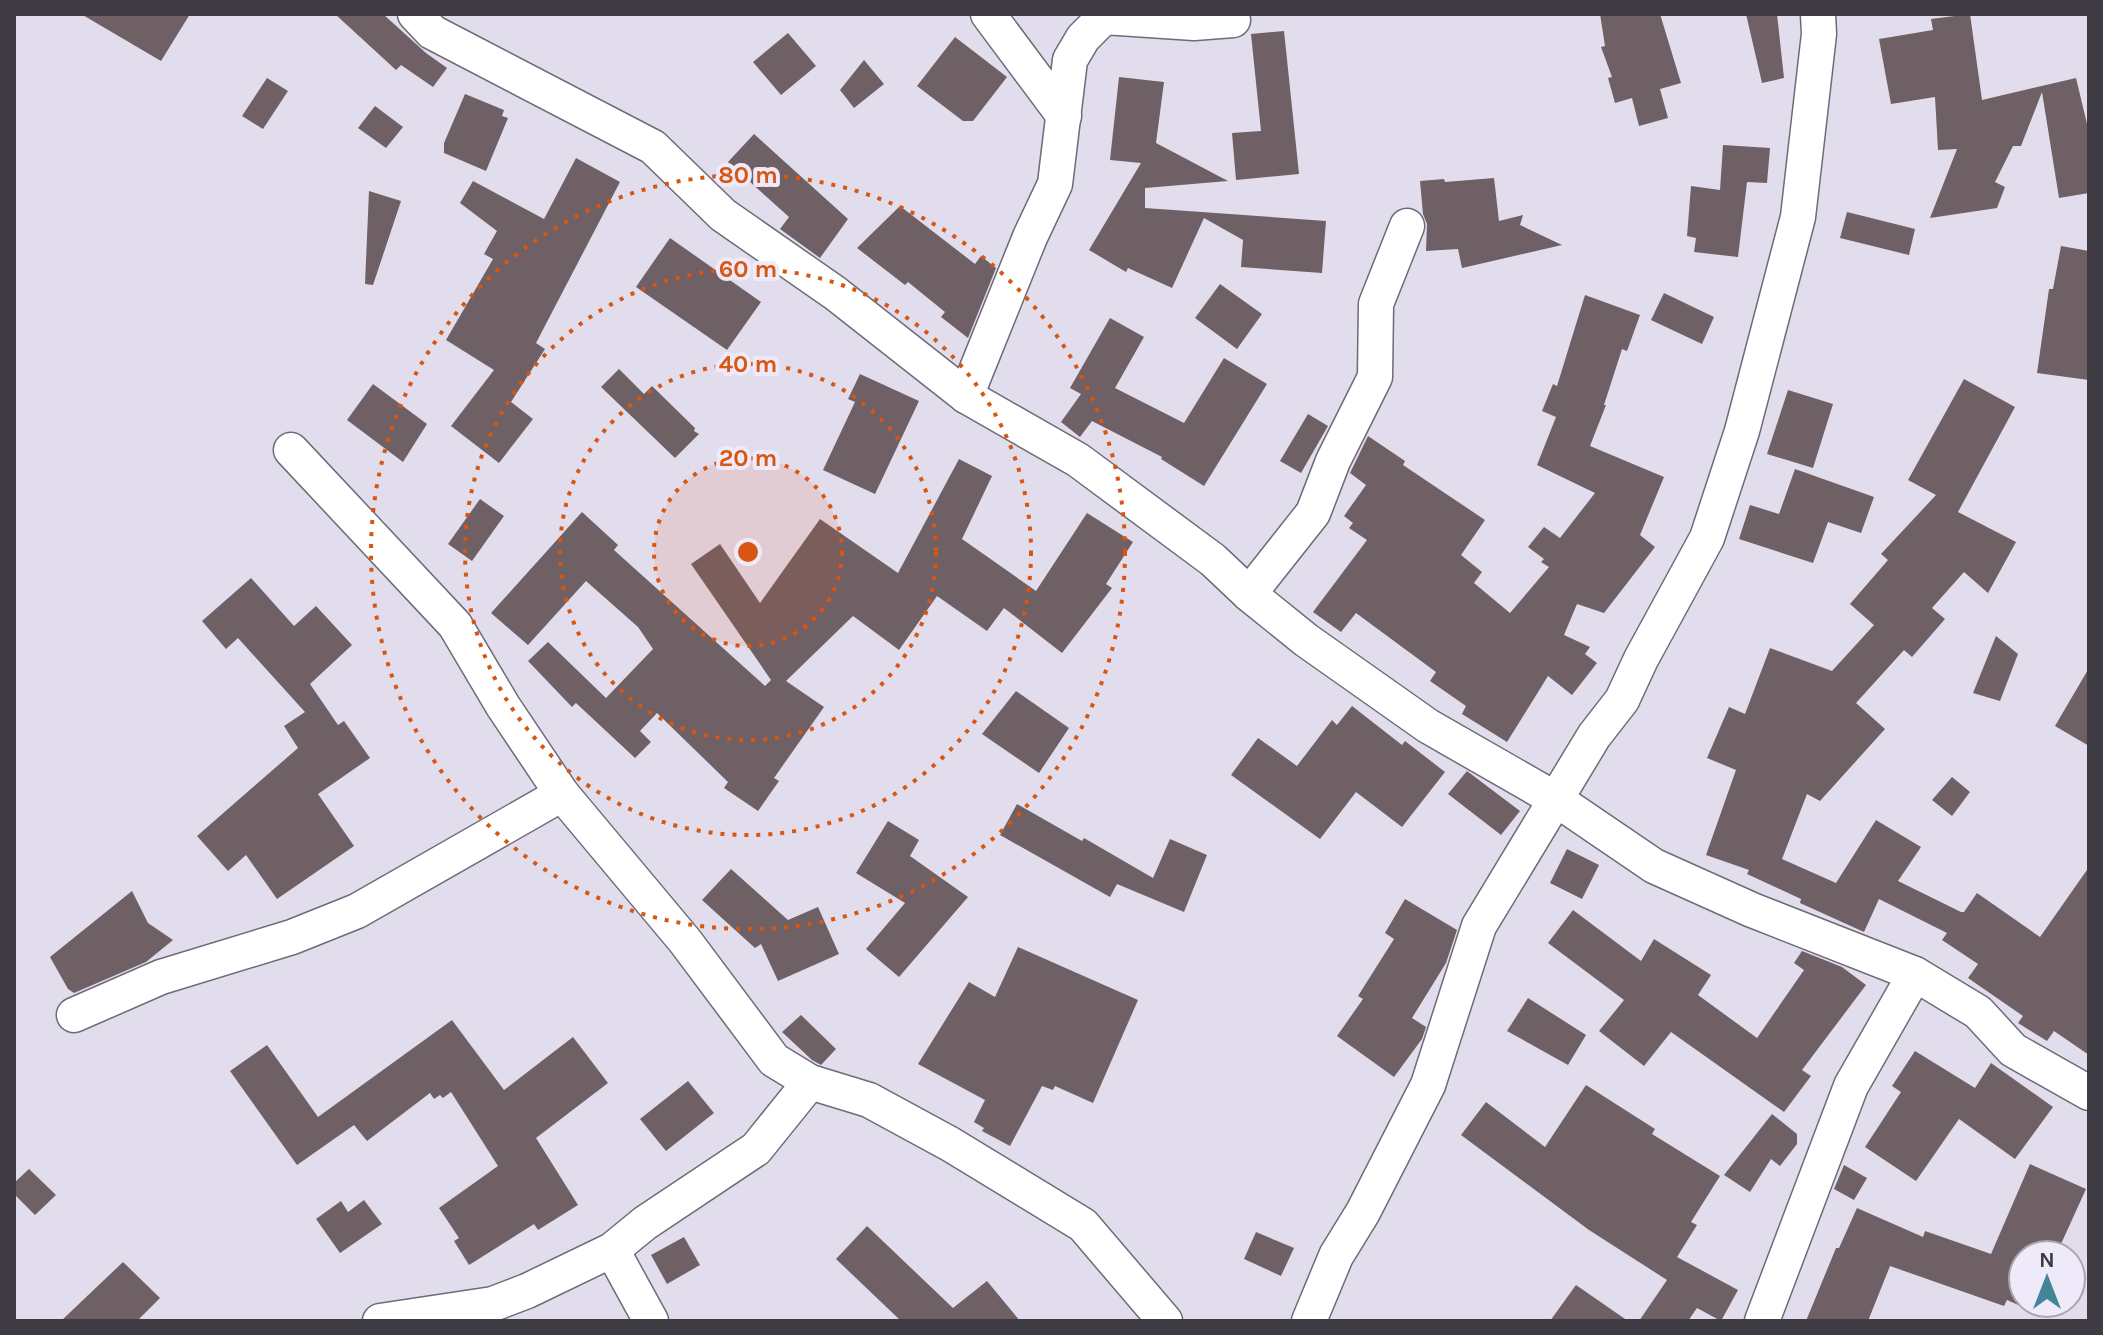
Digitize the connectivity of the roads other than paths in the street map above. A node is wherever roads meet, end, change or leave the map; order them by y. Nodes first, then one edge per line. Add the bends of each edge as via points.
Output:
1 (415, 14) edge
2 (988, 14) edge
3 (1818, 14) edge
4 (1233, 20) dead end
5 (1064, 116) junction
6 (1407, 226) dead end
7 (966, 396) junction
8 (291, 450) dead end
9 (1249, 594) junction
10 (562, 794) junction
11 (1557, 800) junction
12 (1915, 974) junction
13 (74, 1015) dead end
14 (810, 1082) junction
15 (2089, 1093) edge
16 (612, 1250) junction
17 (380, 1321) edge
18 (651, 1321) edge
19 (1165, 1321) edge
20 (1309, 1321) edge
21 (1762, 1321) edge

1 - 7 street via 432,32 653,147 723,215 835,293
2 - 5 street
3 - 11 street via 1798,217 1742,431 1707,538 1622,700
4 - 5 street via 1104,17 1070,60
5 - 7 street via 1055,184
6 - 9 street via 1376,304 1375,377 1313,513
7 - 9 street via 1078,460 1213,560
8 - 10 street via 455,625
9 - 11 street via 1428,726
10 - 13 street via 357,911 161,977
10 - 14 street via 685,941 774,1060
11 - 12 street via 1654,866
11 - 20 street via 1479,926 1428,1085 1336,1256
12 - 15 street via 1978,1012 2013,1050
12 - 21 street via 1851,1086
14 - 16 street via 756,1149
14 - 19 street via 869,1100 1083,1225
16 - 17 street via 493,1304
16 - 18 street

